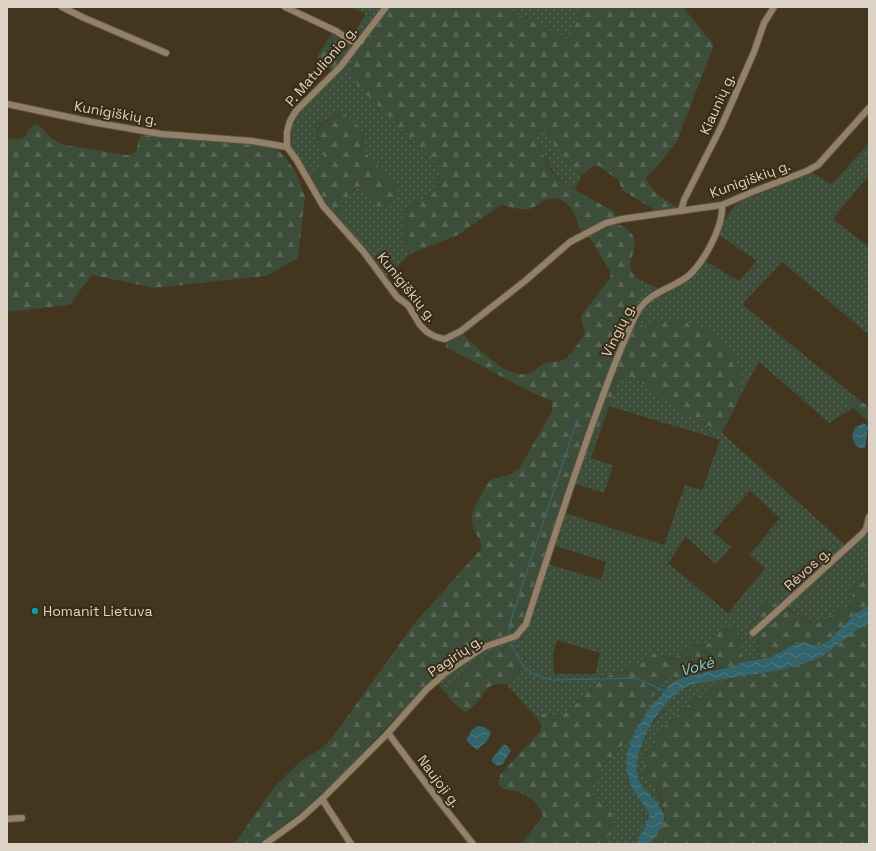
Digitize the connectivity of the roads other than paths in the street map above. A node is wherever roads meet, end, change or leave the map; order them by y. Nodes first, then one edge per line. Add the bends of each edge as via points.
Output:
1 (62, 7) edge
2 (284, 7) edge
3 (386, 7) edge
4 (774, 7) edge
5 (351, 41) junction
6 (360, 41) junction
7 (352, 52) junction
8 (166, 53) dead end
9 (7, 104) edge
10 (869, 108) edge
11 (287, 147) junction
12 (722, 205) junction
13 (681, 211) junction
14 (609, 378) joint
15 (869, 518) edge
16 (753, 633) dead end
17 (388, 733) junction
18 (322, 799) junction
19 (22, 818) dead end
20 (7, 819) edge
21 (265, 844) edge
22 (351, 844) edge
23 (473, 844) edge

1 - 8 street
2 - 5 street via 324,25
3 - 6 street, P. Matulionio g.
4 - 13 street, Kiaunių g. via 764,23 721,127 684,200
5 - 6 street
5 - 7 street
6 - 7 street, P. Matulionio g.
7 - 11 street, P. Matulionio g. via 342,66 296,111 287,132
9 - 11 street, Kunigiškių g. via 161,134 252,141
10 - 12 street, Kunigiškių g. via 818,165
11 - 13 street, Kunigiškių g. via 322,206 363,251 397,296 408,305 420,325 434,336 445,339 461,331 570,242 606,223
12 - 13 street, Kunigiškių g.
12 - 14 street, Vingių g. via 722,215 717,229 697,268 687,277 650,297 638,311
14 - 17 street, Pagirių g. via 526,624 516,636 484,647 445,673 426,690
15 - 16 street, Rėvos g. via 862,534
17 - 18 street, Pagirių g.
17 - 23 street, Naujoji g.
18 - 21 street, Pagirių g.
18 - 22 street
19 - 20 street

